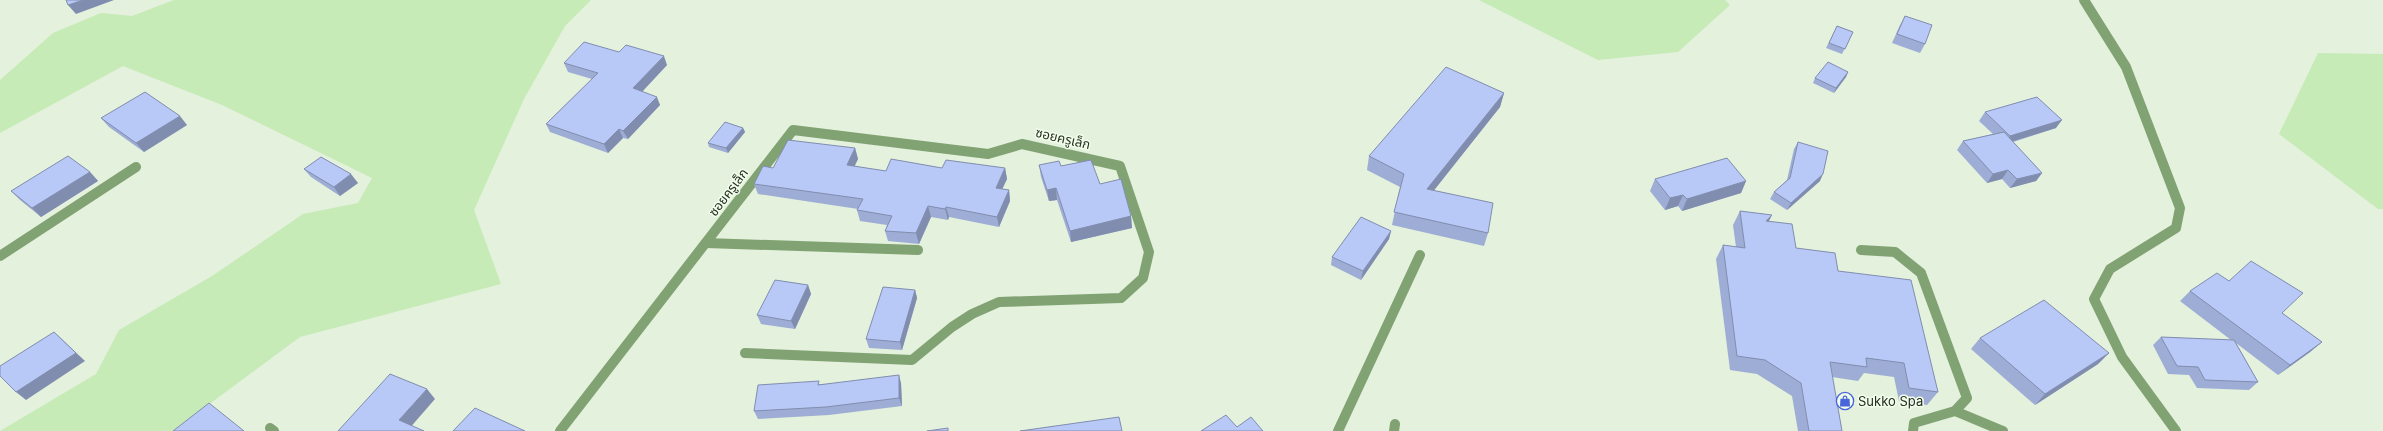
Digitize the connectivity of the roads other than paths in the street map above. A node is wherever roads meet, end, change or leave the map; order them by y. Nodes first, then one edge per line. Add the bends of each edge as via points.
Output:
1 (2084, 0) edge
2 (136, 166) dead end
3 (706, 243) junction
4 (918, 250) dead end
5 (1861, 250) dead end
6 (1420, 255) dead end
7 (0, 256) edge
8 (745, 353) dead end
9 (1955, 411) junction
10 (560, 431) edge
11 (1338, 431) edge
12 (1913, 431) edge
13 (2002, 431) edge
14 (2176, 431) edge

1 - 14 street via 2126,66 2180,208 2176,228 2110,269 2094,299 2122,357
2 - 7 street
3 - 4 street
3 - 8 street, ซอยครูเล็ก via 793,130 988,154 1022,144 1120,166 1149,252 1143,278 1121,298 999,302 972,314 952,327 912,360
3 - 10 street, ซอยครูเล็ก
5 - 9 street via 1894,252 1921,273 1967,398
6 - 11 street
9 - 12 street via 1914,422
9 - 13 street

